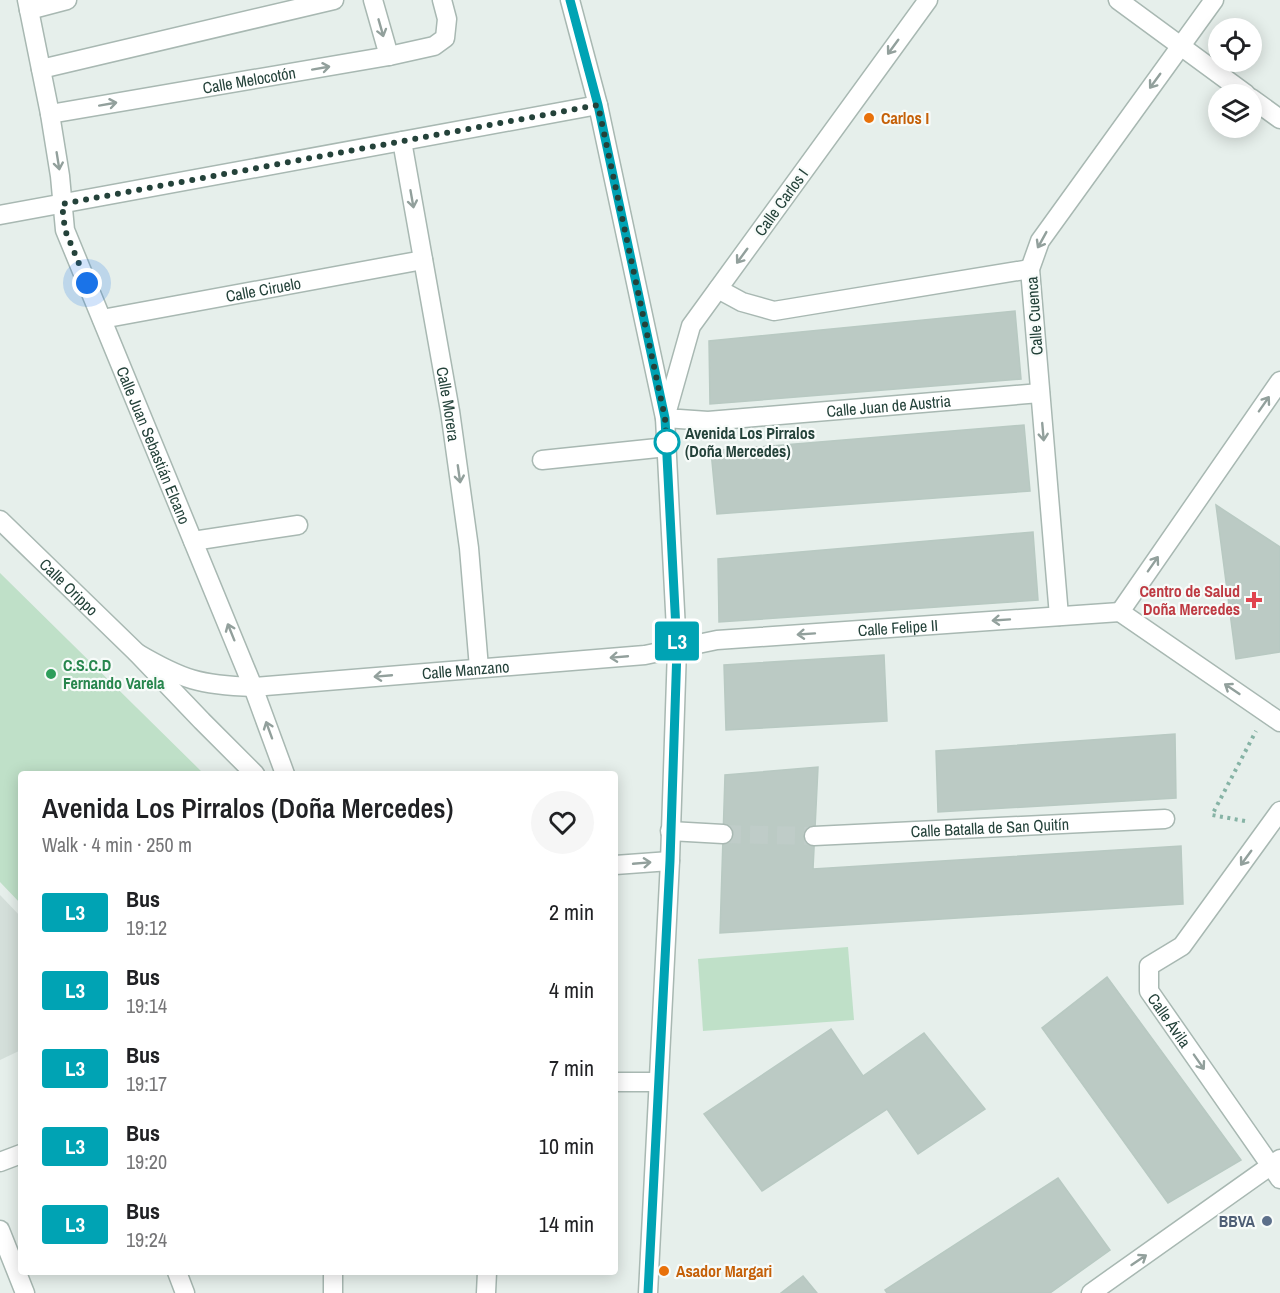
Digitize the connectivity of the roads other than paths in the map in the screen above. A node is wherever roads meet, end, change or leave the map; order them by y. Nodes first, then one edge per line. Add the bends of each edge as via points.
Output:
1 (67, 0) edge
2 (334, 0) edge
3 (373, 0) edge
4 (442, 0) edge
5 (570, 0) edge
6 (927, 0) edge
7 (1118, 0) edge
8 (1214, 0) edge
9 (28, 5) edge
10 (1180, 46) junction
11 (389, 56) junction
12 (41, 69) junction
13 (1232, 84) edge
14 (598, 105) junction
15 (1262, 106) edge
16 (50, 114) junction
17 (1280, 119) edge
18 (402, 141) junction
19 (62, 204) junction
20 (0, 215) edge
21 (423, 260) junction
22 (1030, 269) junction
23 (718, 289) junction
24 (102, 319) junction
25 (1280, 381) edge
26 (1040, 393) junction
27 (665, 418) junction
28 (667, 447) junction
29 (542, 460) dead end
30 (0, 520) edge
31 (298, 525) dead end
32 (193, 541) junction
33 (1120, 612) junction
34 (1059, 616) junction
35 (677, 649) junction
36 (137, 653) junction
37 (479, 668) junction
38 (218, 686) junction
39 (253, 687) junction
40 (1273, 717) edge
41 (202, 721) junction
42 (252, 771) edge
43 (284, 771) edge
44 (1275, 818) edge
45 (1165, 819) dead end
46 (670, 831) junction
47 (723, 834) tunnel mouth
48 (814, 836) tunnel mouth
49 (670, 861) junction
50 (618, 865) edge
51 (618, 1082) edge
52 (657, 1082) junction
53 (18, 1155) edge
54 (0, 1162) edge
55 (1277, 1168) edge
56 (0, 1230) edge
57 (178, 1275) edge
58 (333, 1275) edge
59 (487, 1275) edge
60 (25, 1293) edge
61 (185, 1293) edge
62 (333, 1293) edge
63 (486, 1293) edge
64 (648, 1293) edge
65 (1091, 1293) edge

1 - 9 street
2 - 12 street
3 -> 11 street
4 - 11 street, Calle Melocotón via 446,38 434,46
5 - 14 street
6 -> 23 street, Calle Carlos I
7 - 10 street
8 - 10 street, Calle Cuenca
9 - 12 street, Calle Juan Sebastián Elcano
10 - 13 street
10 -> 22 street, Calle Cuenca via 1040,241
16 -> 11 street, Calle Melocotón
12 - 16 street, Calle Juan Sebastián Elcano
14 - 18 street
14 - 27 street
15 - 17 street
16 -> 19 street, Calle Juan Sebastián Elcano
18 - 19 street
18 -> 21 street, Calle Morera
19 - 20 street
19 - 24 street, Calle Juan Sebastián Elcano via 65,230
21 - 24 street, Calle Ciruelo
21 -> 37 street, Calle Morera via 463,502
22 - 23 street via 774,311 742,302
22 - 26 street, Calle Cuenca
23 - 27 street, Calle Carlos I via 691,326
24 - 32 street, Calle Juan Sebastián Elcano
33 -> 25 street
26 - 27 street, Calle Juan de Austria via 708,421
26 -> 34 street, Calle Cuenca
27 - 28 street
28 - 29 street
28 - 35 street
30 - 36 street, Calle Orippo
31 - 32 street
39 -> 32 street, Calle Juan Sebastián Elcano
33 - 34 street, Calle Felipe II
40 -> 33 street
34 -> 35 street, Calle Felipe II via 717,640
35 -> 37 street, Calle Manzano
35 - 46 street
36 - 38 street, Calle Manzano via 183,677
36 - 41 street
37 -> 39 street, Calle Manzano
38 - 39 street, Calle Manzano
38 - 41 street via 210,689 200,703
43 -> 39 street, Calle Juan Sebastián Elcano
41 - 42 street
44 -> 55 street, Calle Ávila via 1182,946 1149,966 1149,991
45 - 48 street, Calle Batalla de San Quitín
46 - 47 street
46 - 49 street
50 -> 49 street
49 - 52 street
51 - 52 street
52 - 64 street
53 - 54 street
65 -> 55 street
56 - 60 street
57 - 61 street
58 - 62 street
59 - 63 street

